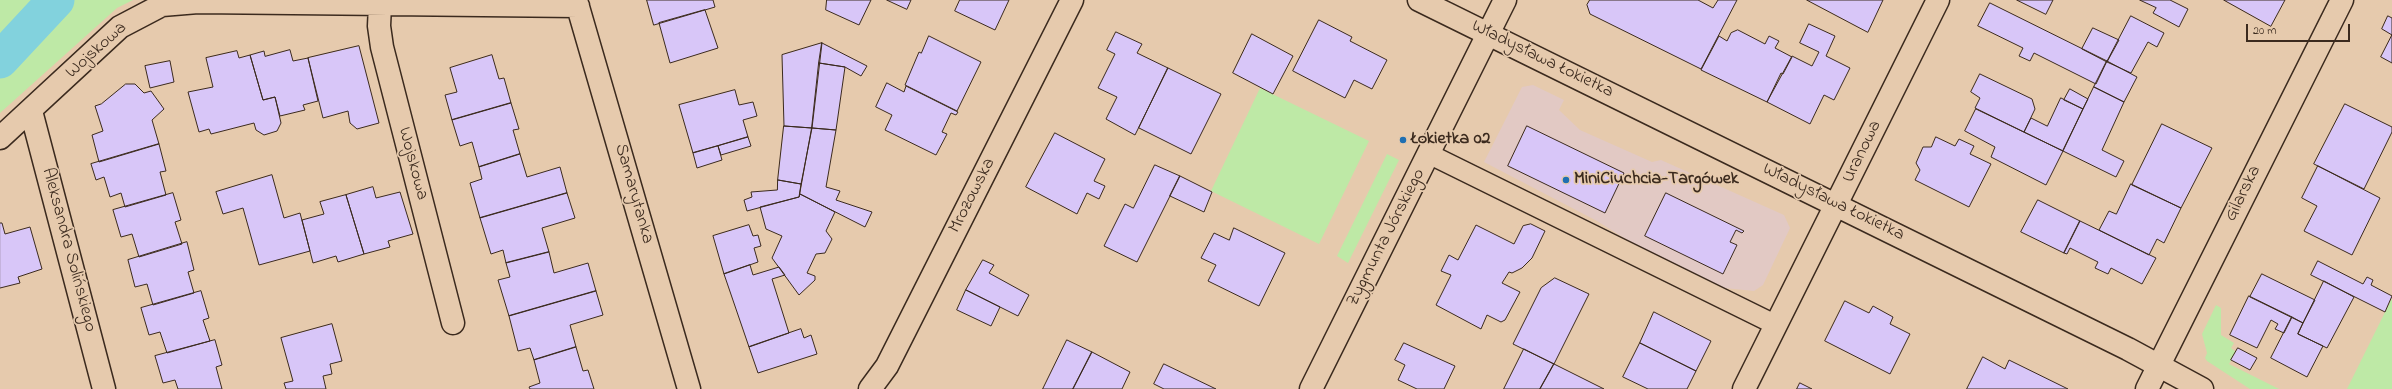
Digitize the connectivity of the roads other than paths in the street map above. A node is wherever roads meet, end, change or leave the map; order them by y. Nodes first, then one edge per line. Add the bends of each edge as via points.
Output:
1 (1072, 0) edge
2 (1419, 0) edge
3 (1505, 0) edge
4 (1938, 0) edge
5 (2342, 0) edge
6 (577, 3) edge
7 (380, 5) junction
8 (1488, 35) junction
9 (31, 111) junction
10 (0, 138) edge
11 (1429, 154) junction
12 (1837, 205) junction
13 (453, 322) dead end
14 (1776, 325) junction
15 (2160, 365) junction
16 (104, 389) edge
17 (689, 389) edge
18 (870, 389) edge
19 (1311, 389) edge
20 (1744, 389) edge
21 (2148, 389) edge
22 (2202, 389) edge

1 - 18 street, Mrozowska via 888,366
2 - 8 street, Władysława Łokietka
3 - 8 street, Zygmunta Jórskiego
4 - 12 street, Uranowa
5 - 15 street, Gilarska
6 - 7 street, Wojskowa
6 - 17 street, Samarytanka
7 - 9 street, Wojskowa via 198,2 162,5 120,27
7 - 13 street, Wojskowa via 382,47
8 - 11 street, Zygmunta Jórskiego
8 - 12 street, Władysława Łokietka
9 - 10 street, Wojskowa
9 - 16 street, Aleksandra Solińskiego
11 - 14 lane
11 - 19 street, Zygmunta Jórskiego
12 - 14 street, Uranowa
12 - 15 street, Władysława Łokietka
14 - 20 street, Uranowa
15 - 21 street, Gilarska
15 - 22 street, Władysława Łokietka

